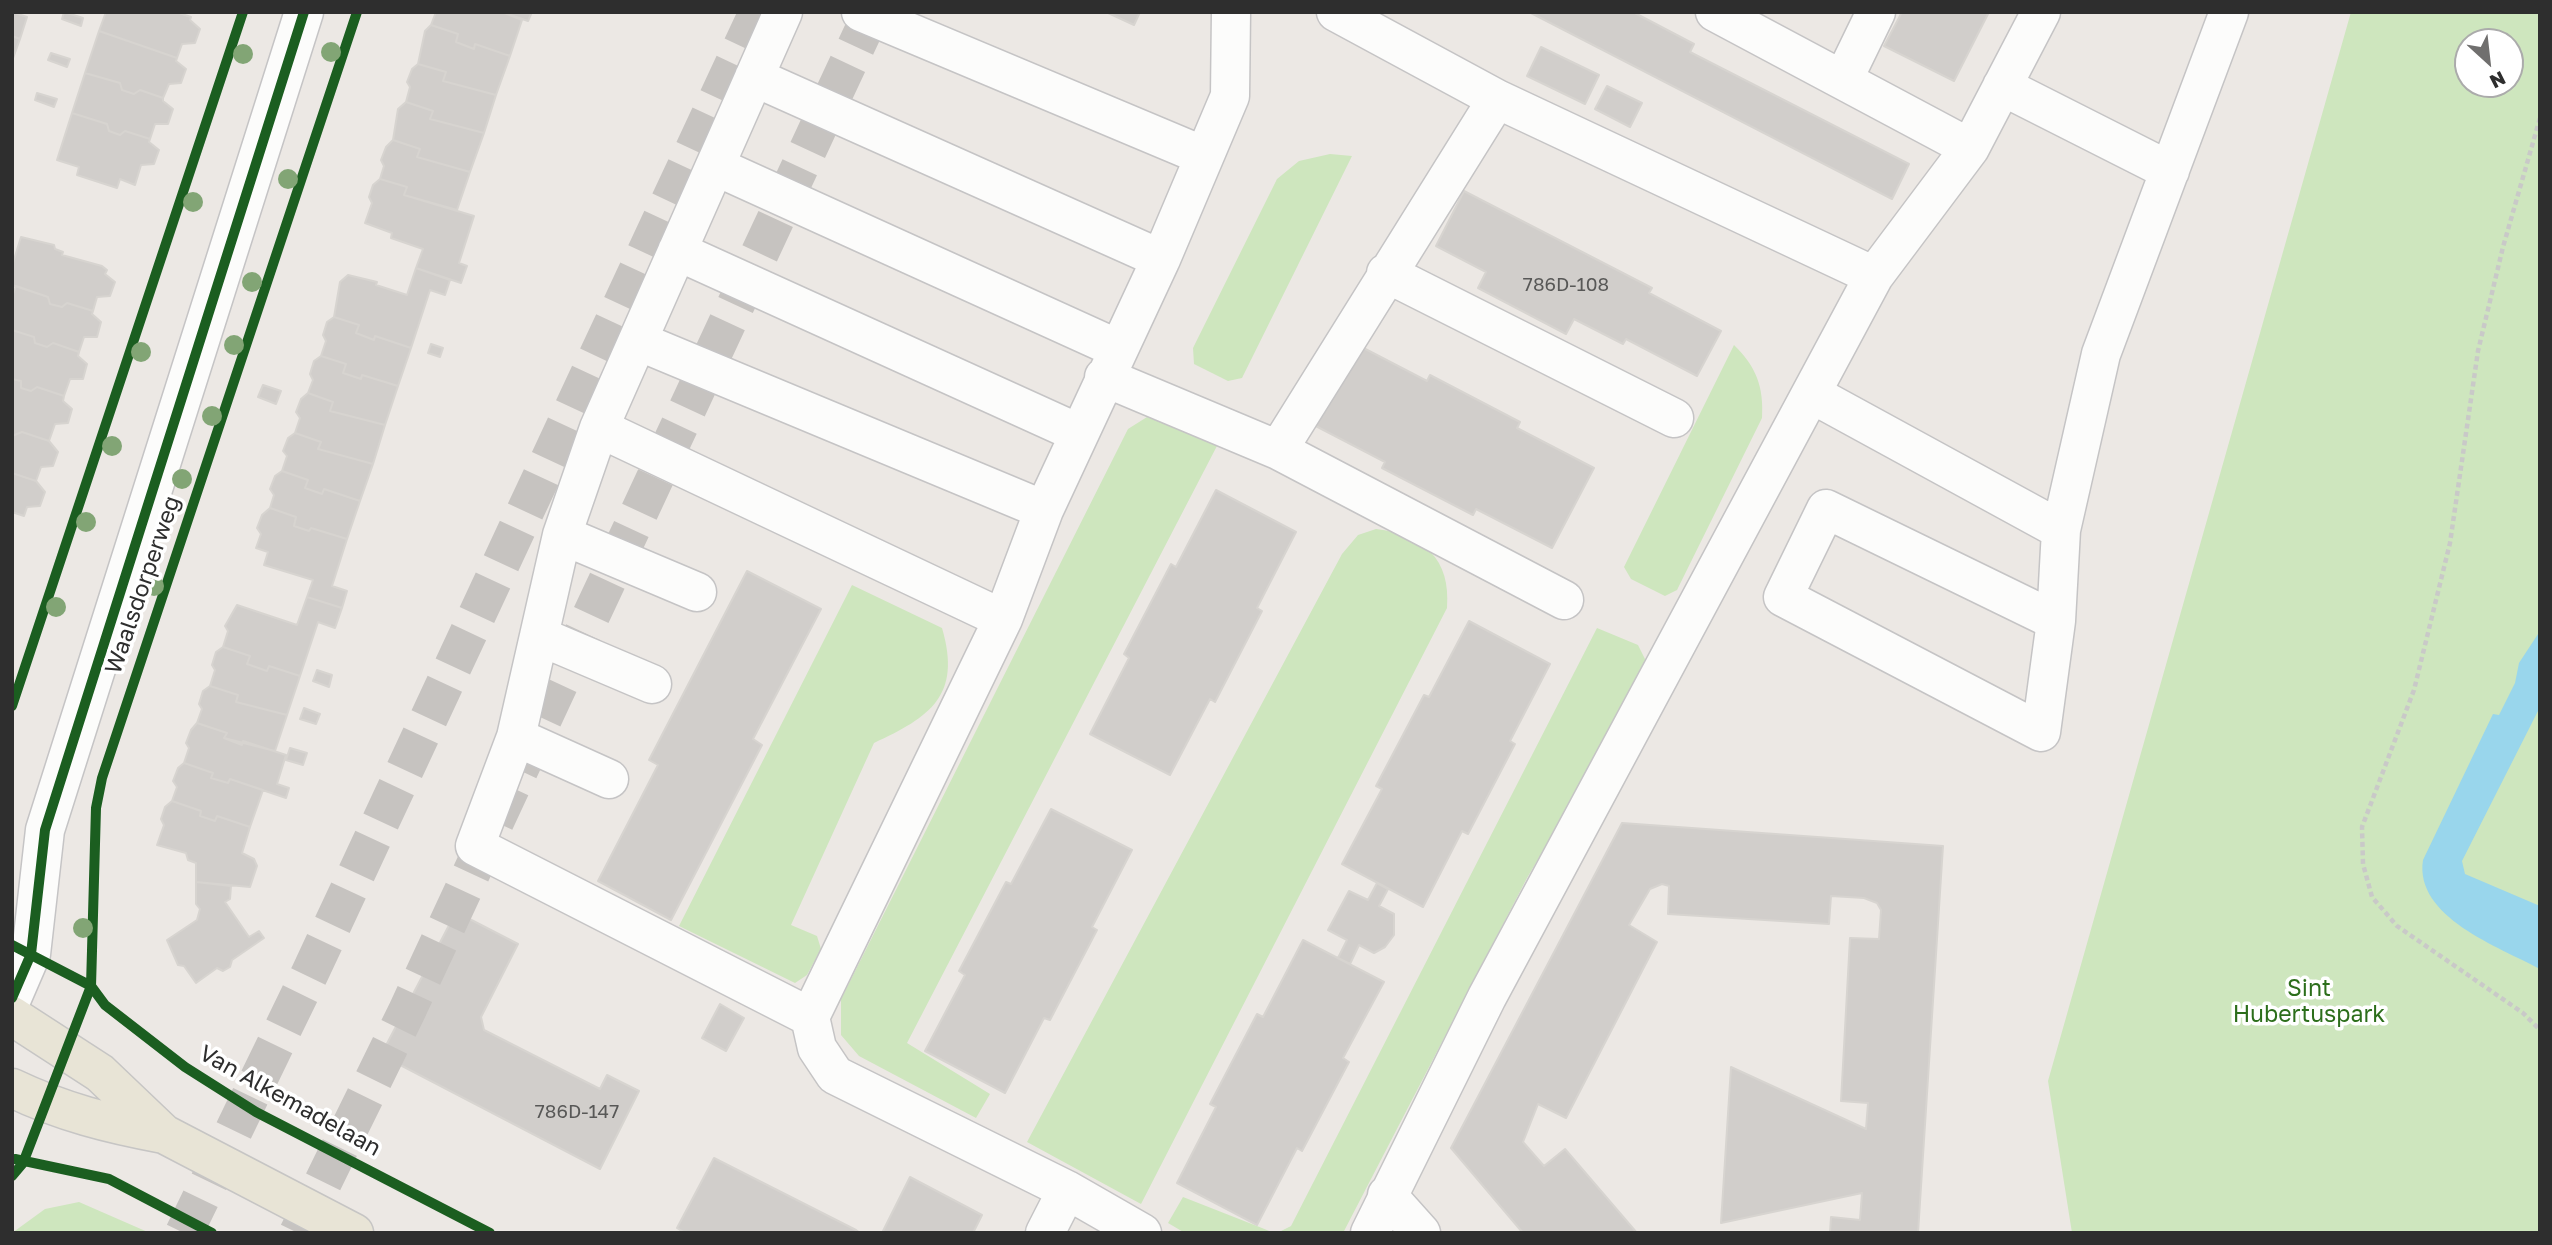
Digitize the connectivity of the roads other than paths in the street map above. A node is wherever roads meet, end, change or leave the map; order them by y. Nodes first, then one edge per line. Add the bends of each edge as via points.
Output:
1 (304, 12) edge
2 (783, 12) edge
3 (861, 12) edge
4 (1231, 12) edge
5 (1336, 12) edge
6 (1715, 12) edge
7 (1876, 12) edge
8 (2041, 12) edge
9 (2229, 12) edge
10 (754, 76) junction
11 (1843, 80) junction
12 (2002, 86) junction
13 (1497, 99) junction
14 (1970, 148) junction
15 (1204, 156) junction
16 (715, 166) junction
17 (2170, 171) junction
18 (677, 251) junction
19 (1161, 259) junction
20 (1386, 273) junction
21 (1874, 276) junction
22 (638, 341) junction
23 (1111, 363) junction
24 (1812, 394) junction
25 (1674, 418) dead end
26 (599, 428) junction
27 (1077, 433) junction
28 (1278, 450) junction
29 (1044, 510) junction
30 (2061, 530) junction
31 (562, 535) junction
32 (697, 592) dead end
33 (1564, 600) dead end
34 (1003, 619) junction
35 (2056, 621) junction
36 (539, 636) junction
37 (652, 684) dead end
38 (516, 737) junction
39 (609, 779) dead end
40 (45, 831) junction
41 (12, 875) edge
42 (12, 998) edge
43 (12, 1016) edge
44 (810, 1017) junction
45 (12, 1087) edge
46 (164, 1134) junction
47 (1068, 1190) junction
48 (1387, 1195) junction
49 (354, 1233) edge
50 (1045, 1233) edge
51 (1142, 1233) edge
52 (1370, 1233) edge
53 (1421, 1233) edge

1 - 40 street, Waalsdorperweg
2 - 10 street
3 - 15 street
4 - 15 street via 1230,96
5 - 13 street
6 - 11 street
7 - 11 street
8 - 12 street
9 - 17 street
10 - 16 street
10 - 19 street
11 - 14 street
12 - 14 street
12 - 17 street
13 - 20 street
13 - 21 street
14 - 21 street
15 - 19 street
16 - 18 street
16 - 23 street
17 - 30 street via 2101,354
18 - 22 street
18 - 27 street
19 - 23 street
20 - 25 street
20 - 28 street
21 - 24 street
22 - 26 street
22 - 29 street
23 - 27 street
23 - 28 street
24 - 30 street
24 - 48 street via 1487,997
26 - 31 street
26 - 34 street
27 - 29 street
28 - 33 street
29 - 34 street
30 - 35 street
31 - 32 street
31 - 36 street
34 - 44 street
35 - 35 street via 2041,732 1783,597 1826,509
36 - 37 street
36 - 38 street
38 - 39 street
38 - 44 street via 475,846
40 - 41 street, Waalsdorperweg
40 - 42 street, Waalsdorperweg via 31,954
43 - 46 main road via 100,1073
44 - 47 street via 817,1048 835,1075
45 - 46 main road via 99,1122
46 - 49 main road
47 - 50 street
47 - 51 street
48 - 52 street
48 - 53 street

